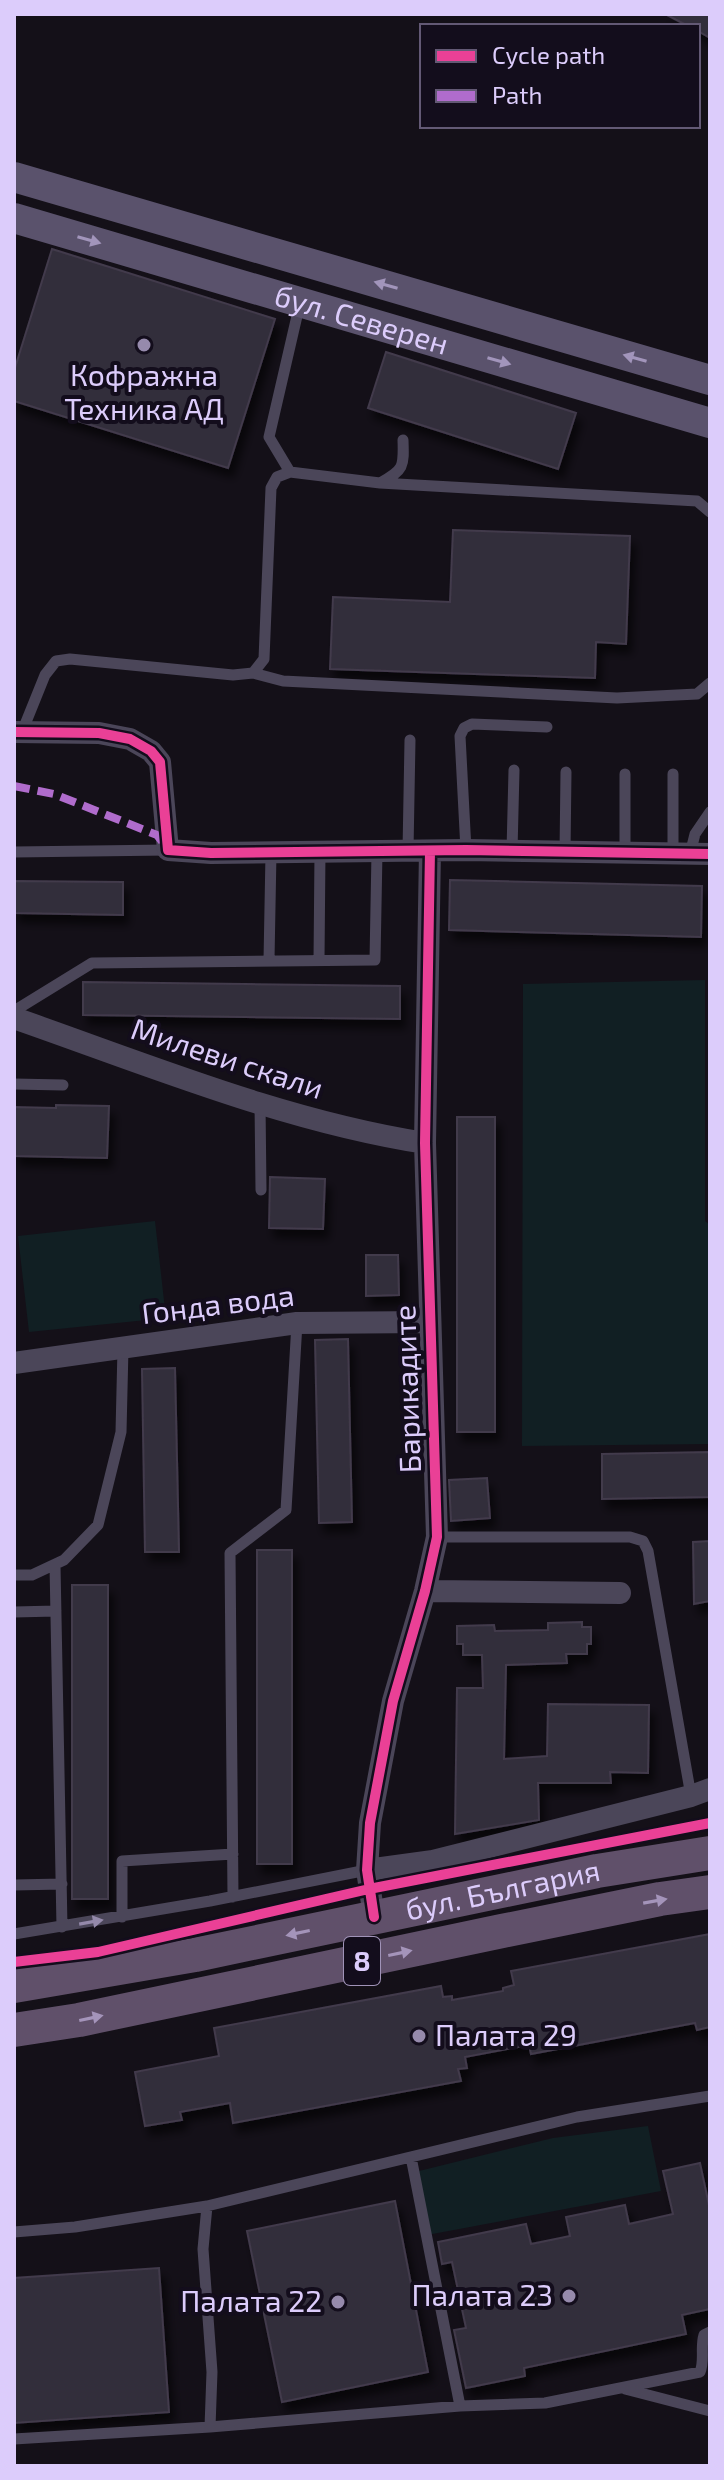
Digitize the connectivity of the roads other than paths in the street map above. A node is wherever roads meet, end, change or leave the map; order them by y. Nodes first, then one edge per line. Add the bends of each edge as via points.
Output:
1 (14, 177) edge
2 (14, 218) edge
3 (300, 302) junction
4 (710, 380) edge
5 (710, 423) edge
6 (403, 440) dead end
7 (290, 472) junction
8 (380, 483) junction
9 (710, 512) edge
10 (253, 673) junction
11 (710, 683) edge
12 (547, 727) dead end
13 (18, 732) edge
14 (410, 740) dead end
15 (514, 770) dead end
16 (566, 772) dead end
17 (625, 774) dead end
18 (673, 774) dead end
19 (710, 812) edge
20 (168, 850) junction
21 (466, 850) junction
22 (419, 851) junction
23 (14, 852) edge
24 (320, 852) junction
25 (377, 852) junction
26 (512, 852) junction
27 (271, 853) junction
28 (565, 853) junction
29 (625, 853) junction
30 (691, 854) edge
31 (269, 960) junction
32 (319, 960) junction
33 (14, 1011) edge
34 (14, 1018) edge
35 (14, 1084) edge
36 (63, 1085) dead end
37 (260, 1103) junction
38 (425, 1143) junction
39 (261, 1190) dead end
40 (430, 1322) junction
41 (297, 1323) junction
42 (123, 1348) junction
43 (14, 1363) edge
44 (437, 1537) junction
45 (55, 1565) junction
46 (14, 1575) edge
47 (425, 1591) junction
48 (620, 1593) dead end
49 (56, 1611) junction
50 (14, 1612) edge
51 (700, 1793) edge
52 (710, 1853) edge
53 (233, 1854) junction
54 (367, 1870) junction
55 (62, 1884) junction
56 (14, 1885) edge
57 (710, 1892) edge
58 (233, 1897) junction
59 (122, 1917) junction
60 (374, 1917) junction
61 (62, 1927) junction
62 (14, 1934) edge
63 (14, 1986) edge
64 (14, 2030) edge
65 (710, 2096) edge
66 (411, 2157) junction
67 (207, 2206) junction
68 (14, 2232) edge
69 (710, 2332) edge
70 (620, 2388) junction
71 (460, 2406) junction
72 (710, 2411) edge
73 (210, 2427) junction
74 (14, 2439) edge

4 -> 1 main road, бул. Северен
2 -> 3 main road, бул. Северен
3 -> 5 main road, бул. Северен
3 - 7 lane via 269,437
6 - 8 lane via 399,473
7 - 8 lane
7 - 10 lane via 277,477 271,488 264,659
8 - 9 lane via 697,501
10 - 11 lane via 283,681 617,698 697,694
10 - 13 lane via 56,661
12 - 21 lane via 464,728 460,736
13 - 20 street via 99,733 130,739 151,751 160,762
14 - 22 lane
15 - 26 lane
16 - 28 lane
17 - 29 lane
18 - 30 lane
19 - 30 lane via 695,834
20 - 23 lane
20 - 27 street
21 - 22 street
21 - 26 street
22 - 25 street
22 - 38 street, Барикадите
24 - 25 street
24 - 27 street
24 - 32 lane
25 - 32 lane via 375,960
26 - 28 street
27 - 31 lane
28 - 29 street
29 - 30 street
31 - 32 lane
31 - 33 lane via 92,963
34 - 37 street, Милеви скали
35 - 36 lane
37 - 38 street, Милеви скали via 374,1135
37 - 39 lane
38 - 40 street, Барикадите
40 - 41 street, Гонда вода
40 - 44 street, Барикадите
41 - 42 street, Гонда вода
41 - 53 lane via 286,1510 230,1553
42 - 43 street, Гонда вода
42 - 45 lane via 121,1432 98,1525
44 - 47 street, Барикадите
44 - 51 lane via 643,1541
45 - 46 lane via 32,1575
45 - 49 lane
47 - 48 street
47 - 54 street, Барикадите via 393,1701 370,1823
49 - 50 lane
49 - 55 lane
51 - 54 street via 433,1861
52 - 60 main road, бул. България / 8
53 - 58 lane
53 - 59 lane via 122,1861
54 - 58 lane
54 - 60 street, Барикадите
55 - 56 lane
55 - 61 lane
64 -> 57 main road, 8
58 - 59 lane
61 -> 59 lane
60 -> 63 main road, бул. България / 8
61 - 62 lane
65 - 66 lane via 577,2117
66 - 67 lane
66 - 71 lane
67 - 68 lane
67 - 73 lane via 203,2249 212,2372
69 - 70 lane via 701,2343 700,2372
70 - 71 lane via 545,2403
70 - 72 lane
71 - 73 lane
73 - 74 lane

